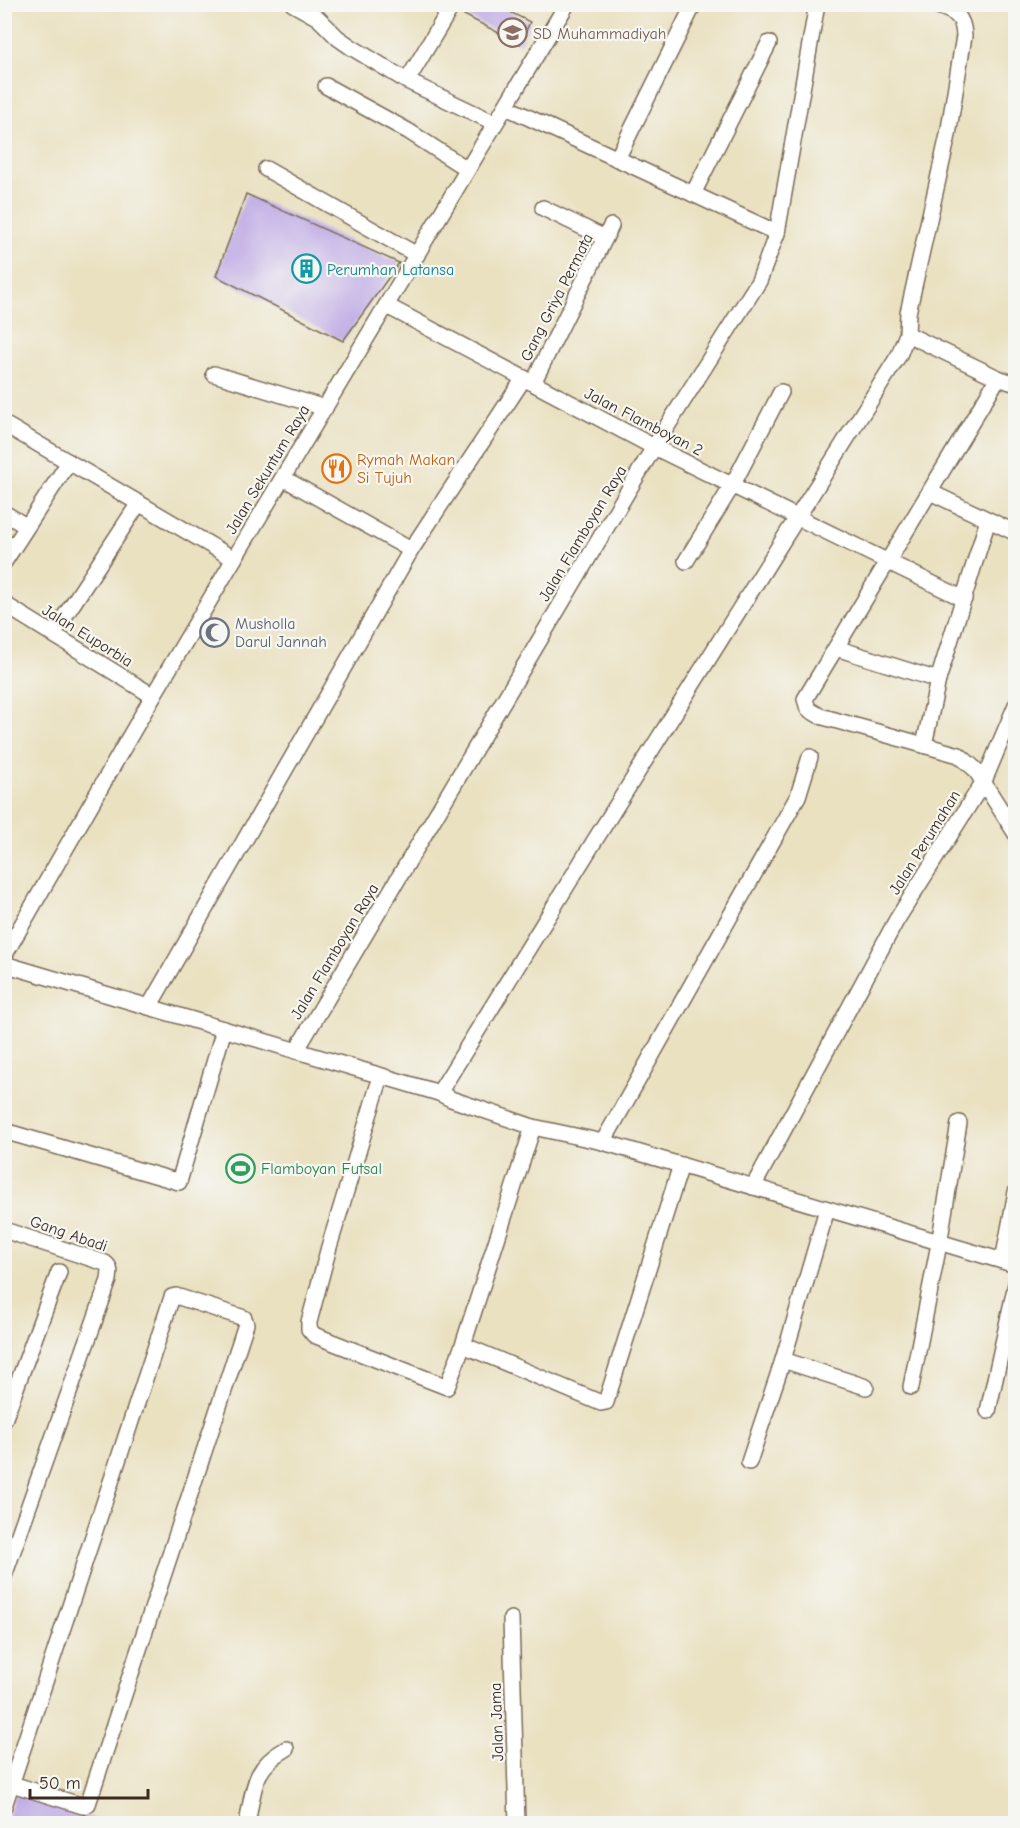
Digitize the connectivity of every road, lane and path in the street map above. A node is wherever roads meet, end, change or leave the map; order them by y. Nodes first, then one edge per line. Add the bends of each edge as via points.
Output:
1 (293, 4) edge
2 (453, 4) edge
3 (567, 4) edge
4 (817, 4) edge
5 (933, 4) edge
6 (693, 6) dead end
7 (321, 11) edge
8 (769, 43) dead end
9 (407, 81) junction
10 (326, 86) dead end
11 (506, 107) junction
12 (495, 123) junction
13 (617, 159) junction
14 (266, 169) dead end
15 (467, 170) junction
16 (693, 194) junction
17 (543, 208) dead end
18 (777, 233) junction
19 (417, 255) junction
20 (387, 306) junction
21 (907, 334) junction
22 (214, 374) dead end
23 (998, 378) junction
24 (528, 380) junction
25 (1016, 384) edge
26 (781, 392) dead end
27 (325, 408) junction
28 (4, 424) edge
29 (654, 447) junction
30 (69, 462) junction
31 (283, 478) junction
32 (732, 486) junction
33 (930, 492) junction
34 (139, 503) junction
35 (4, 513) edge
36 (798, 516) junction
37 (988, 520) junction
38 (26, 526) junction
39 (1016, 533) edge
40 (411, 550) junction
41 (234, 559) junction
42 (888, 560) junction
43 (686, 561) dead end
44 (4, 562) edge
45 (964, 598) junction
46 (4, 604) edge
47 (52, 634) junction
48 (836, 648) junction
49 (938, 680) junction
50 (153, 696) junction
51 (1016, 705) edge
52 (924, 745) junction
53 (810, 756) dead end
54 (984, 781) junction
55 (1016, 834) edge
56 (4, 956) edge
57 (4, 964) edge
58 (149, 1007) junction
59 (224, 1029) junction
60 (296, 1051) junction
61 (381, 1076) junction
62 (440, 1093) junction
63 (959, 1123) dead end
64 (533, 1127) junction
65 (4, 1131) edge
66 (603, 1142) junction
67 (681, 1165) junction
68 (753, 1187) junction
69 (1016, 1192) edge
70 (827, 1209) junction
71 (4, 1230) edge
72 (939, 1244) junction
73 (1009, 1263) edge
74 (59, 1272) dead end
75 (1016, 1284) edge
76 (463, 1345) junction
77 (783, 1360) junction
78 (866, 1387) dead end
79 (911, 1387) dead end
80 (987, 1411) dead end
81 (4, 1420) edge
82 (749, 1462) dead end
83 (4, 1576) edge
84 (511, 1619) dead end
85 (286, 1749) dead end
86 (12, 1784) junction
87 (4, 1806) edge
88 (247, 1824) edge
89 (517, 1824) edge

1 - 7 street
2 - 9 street
3 - 11 street, Jalan Sekuntum Raya
4 - 18 street, Jalan Flamboyan Raya
5 - 21 street via 957,14 964,23 964,36
6 - 13 street
7 - 9 street via 344,43
8 - 16 street
9 - 12 street
10 - 15 street via 408,131
11 - 12 street, Jalan Sekuntum Raya
11 - 13 street
12 - 15 street, Jalan Sekuntum Raya
13 - 16 street
14 - 19 street
15 - 19 street, Jalan Sekuntum Raya
16 - 18 street
17 - 24 street, Gang Griya Permata via 608,232
18 - 29 street, Jalan Flamboyan Raya via 759,281
19 - 20 street, Jalan Sekuntum Raya
20 - 24 street, Jalan Flamboyan 2
20 - 27 street, Jalan Sekuntum Raya
21 - 23 street
21 - 36 street via 899,355
22 - 27 street
23 - 25 street
23 - 33 street
24 - 29 street, Jalan Flamboyan 2
24 - 40 street, Gang Griya Permata
26 - 32 street
27 - 31 street, Jalan Sekuntum Raya
28 - 30 street
29 - 32 street, Jalan Flamboyan 2
29 - 60 street, Jalan Flamboyan Raya
30 - 34 street
30 - 38 street
31 - 40 street
31 - 41 street, Jalan Sekuntum Raya
32 - 36 street, Jalan Flamboyan 2
32 - 43 street
33 - 37 street
33 - 42 street
34 - 41 street
34 - 47 street
35 - 38 street
36 - 42 street, Jalan Flamboyan 2
36 - 62 street
37 - 39 street
37 - 45 street
38 - 44 street
40 - 58 street, Gang Griya Permata
41 - 50 street, Jalan Sekuntum Raya
42 - 45 street, Jalan Flamboyan 2
42 - 48 street
45 - 49 street
46 - 47 street, Jalan Euporbia
47 - 50 street, Jalan Euporbia
48 - 49 street
48 - 52 street via 806,699 808,709 820,716
49 - 52 street
50 - 56 street, Jalan Sekuntum Raya
51 - 54 street, Jalan Perumahan
52 - 54 street via 959,755
53 - 66 street via 798,796
54 - 55 street
54 - 68 street, Jalan Perumahan via 896,921
57 - 58 street
58 - 59 street
59 - 60 street
59 - 65 street via 179,1182
60 - 61 street
61 - 62 street
61 - 76 street via 329,1247 309,1329 314,1335 447,1387
62 - 64 street
63 - 72 street
64 - 66 street
64 - 76 street
66 - 67 street
67 - 68 street
67 - 76 street via 606,1402
68 - 70 street
69 - 73 street
70 - 72 street
70 - 77 street
71 - 83 street, Gang Abadi via 105,1263 110,1270
72 - 73 street
72 - 79 street
74 - 81 street
75 - 80 street
77 - 78 street
77 - 82 street
84 - 89 street, Jalan Jama
85 - 88 street via 272,1757 259,1774
86 - 86 street via 172,1297 244,1318 246,1323 88,1804 83,1806
86 - 87 street

